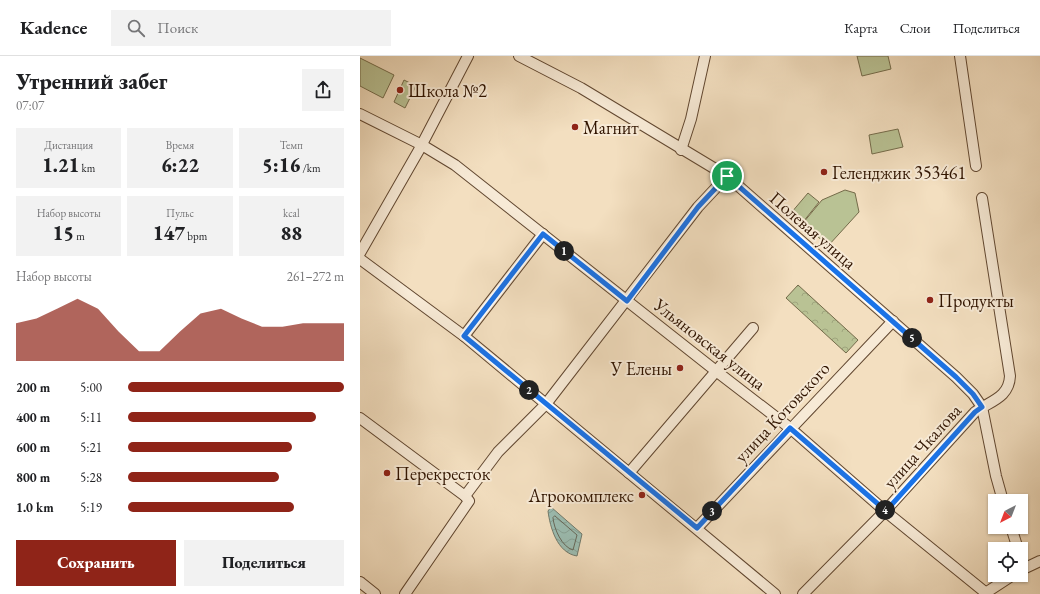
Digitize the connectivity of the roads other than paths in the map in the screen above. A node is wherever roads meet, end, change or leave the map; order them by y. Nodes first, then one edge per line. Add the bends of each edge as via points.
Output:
1 (468, 56) edge
2 (519, 56) edge
3 (706, 56) edge
4 (960, 56) edge
5 (360, 114) edge
6 (422, 145) junction
7 (681, 150) junction
8 (976, 166) dead end
9 (727, 176) junction
10 (982, 198) dead end
11 (543, 234) junction
12 (360, 253) edge
13 (360, 259) edge
14 (627, 301) junction
15 (893, 321) junction
16 (753, 328) dead end
17 (464, 336) junction
18 (716, 371) junction
19 (546, 404) junction
20 (982, 407) junction
21 (360, 418) edge
22 (790, 428) junction
23 (629, 473) junction
24 (1001, 494) edge
25 (465, 496) junction
26 (886, 511) junction
27 (697, 528) junction
28 (1040, 561) edge
29 (1028, 567) edge
30 (360, 582) edge
31 (1003, 582) edge
32 (375, 594) edge
33 (405, 594) edge
34 (775, 594) edge
35 (803, 594) edge
36 (985, 594) edge

1 - 6 street
2 - 7 street, Полевая улица via 581,88
3 - 7 street
4 - 8 street
5 - 6 street, Ульяновская улица
6 - 11 street, Ульяновская улица via 455,165
6 - 12 street
7 - 9 street, Полевая улица
9 - 14 street via 698,207
9 - 15 street, Полевая улица
10 - 20 street, улица Чкалова via 1010,376 1010,384 1005,393 991,404
11 - 14 street, Ульяновская улица
11 - 17 street
13 - 17 street
14 - 18 street, Ульяновская улица
14 - 19 street
15 - 20 street, Полевая улица via 956,377
15 - 22 street, улица Котовского
16 - 18 street
17 - 19 street
18 - 22 street, Ульяновская улица
18 - 23 street
19 - 23 street
19 - 25 street via 498,452
20 - 24 street, Полевая улица
20 - 26 street, улица Чкалова
21 - 25 street
22 - 26 street, Ульяновская улица
22 - 27 street, улица Котовского
23 - 27 street
25 - 33 street via 469,501
26 - 35 street, улица Чкалова
26 - 36 street, Ульяновская улица
27 - 34 street
28 - 29 street
30 - 32 street
31 - 36 street

